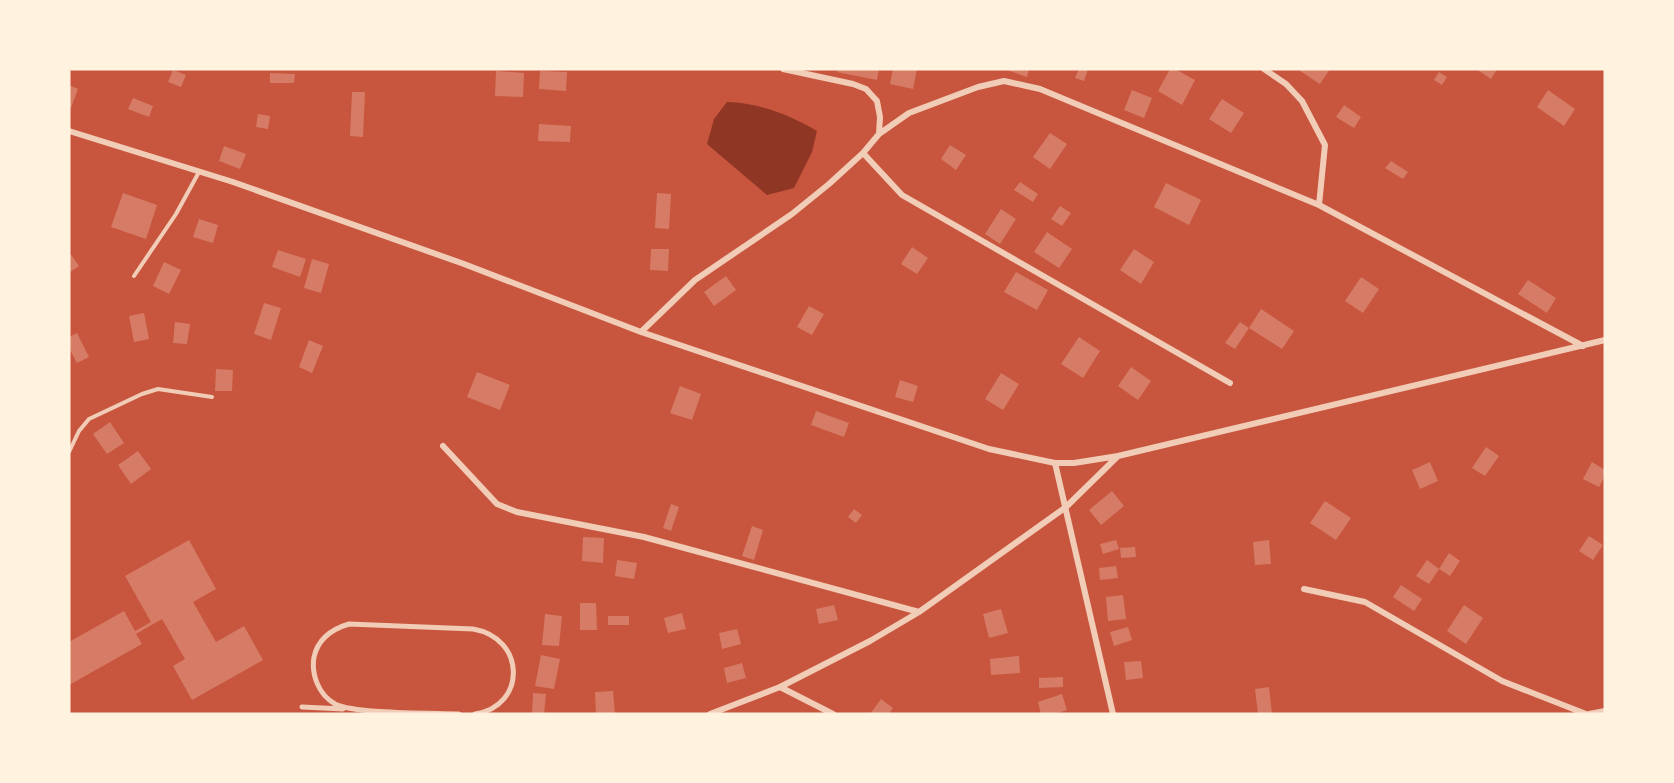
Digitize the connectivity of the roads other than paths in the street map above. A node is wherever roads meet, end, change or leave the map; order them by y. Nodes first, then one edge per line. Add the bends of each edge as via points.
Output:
1 (783, 69) edge
2 (1264, 69) edge
3 (69, 131) edge
4 (879, 134) junction
5 (863, 153) junction
6 (199, 171) junction
7 (1319, 205) junction
8 (134, 276) dead end
9 (641, 332) junction
10 (1605, 340) edge
11 (1583, 346) junction
12 (1230, 383) dead end
13 (212, 397) dead end
14 (442, 446) dead end
15 (69, 452) edge
16 (1118, 456) junction
17 (1055, 463) junction
18 (1066, 507) junction
19 (1304, 589) dead end
20 (919, 612) junction
21 (780, 687) junction
22 (302, 706) dead end
23 (354, 709) junction
24 (1605, 711) edge
25 (459, 714) edge
26 (475, 714) edge
27 (710, 714) edge
28 (832, 714) edge
29 (1113, 714) edge
30 (1587, 714) edge

1 - 4 street via 866,89 877,101
2 - 7 street via 1302,101 1325,145
3 - 6 street
4 - 5 street
4 - 7 street via 909,113 1004,81 1041,89
5 - 9 street via 792,214 695,280
5 - 12 street via 902,195
6 - 8 lane via 176,214
6 - 9 street via 464,264
7 - 11 street
9 - 17 street via 988,449
10 - 11 street
11 - 16 street
13 - 15 lane via 158,389 142,394 89,419
14 - 20 street via 497,504 517,512 644,537
16 - 17 street
16 - 18 street
17 - 18 street
18 - 20 street
18 - 29 street
19 - 30 street via 1365,602 1503,681
20 - 21 street
21 - 27 street
21 - 28 street
22 - 23 street
23 - 25 street
23 - 26 street via 335,704 321,692 314,674 318,646 331,632 349,624 473,628 499,639 510,655 513,674 508,692 495,706
24 - 30 street

